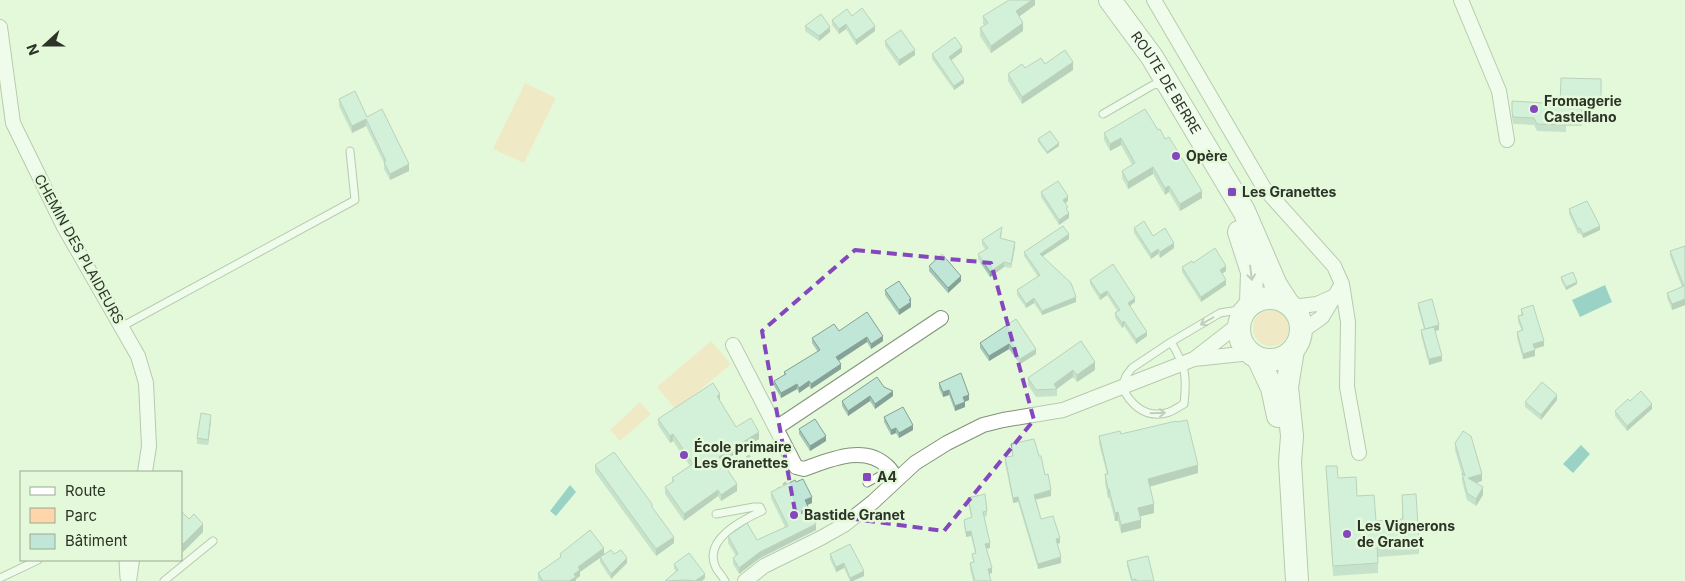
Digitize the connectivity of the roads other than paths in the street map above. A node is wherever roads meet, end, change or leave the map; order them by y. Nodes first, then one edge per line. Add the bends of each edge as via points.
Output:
1 (1104, 0) edge
2 (1110, 0) edge
3 (1154, 0) edge
4 (1461, 0) edge
5 (0, 27) edge
6 (1153, 85) junction
7 (1103, 114) dead end
8 (1508, 140) dead end
9 (350, 151) dead end
10 (1219, 170) junction
11 (1342, 284) junction
12 (1335, 296) junction
13 (1289, 304) junction
14 (1245, 312) junction
15 (941, 318) dead end
16 (121, 327) junction
17 (1297, 341) junction
18 (1171, 342) junction
19 (733, 345) dead end
20 (1254, 356) junction
21 (1188, 361) junction
22 (1122, 387) junction
23 (775, 435) junction
24 (1359, 453) dead end
25 (1290, 462) junction
26 (145, 471) edge
27 (893, 475) junction
28 (867, 483) dead end
29 (716, 514) dead end
30 (213, 541) dead end
31 (36, 561) edge
32 (123, 561) edge
33 (132, 561) edge
34 (0, 578) edge
35 (124, 581) edge
36 (129, 581) edge
37 (164, 581) edge
38 (726, 581) edge
39 (745, 581) edge
40 (1297, 581) edge

1 - 6 main road, ROUTE DE BERRE
2 - 10 main road, ROUTE DE BERRE via 1152,57
3 - 11 street via 1264,188 1334,266
4 - 8 street via 1499,91
5 - 16 street, CHEMIN DES PLAIDEURS via 13,123 63,225
6 - 7 lane
6 - 10 lane via 1162,87 1207,163
6 -> 14 main road, ROUTE DE BERRE via 1240,234 1252,272
9 - 16 lane via 355,200
10 - 13 main road, ROUTE DE BERRE via 1244,211 1276,284
11 - 12 street
11 - 24 street via 1348,322 1347,387
12 - 13 street via 1317,304
12 - 17 street via 1322,317
13 - 14 main road via 1272,297 1258,300
13 - 17 main road via 1301,323
14 -> 18 lane via 1220,313
14 - 20 main road via 1241,340
14 - 21 street
15 - 23 street
16 - 26 street, CHEMIN DES PLAIDEURS via 138,356 146,382 149,446
17 - 20 main road via 1285,356 1276,360
17 - 25 main road via 1287,387 1292,436
18 - 21 lane
18 - 22 lane via 1132,368
19 - 23 street
20 - 21 street
20 - 25 main road via 1272,388
21 - 22 street
22 -> 21 lane via 1128,399 1144,413 1166,414 1184,404
22 - 27 street via 1063,410 983,425
23 - 27 street via 800,469 852,454 872,458 887,466
25 - 40 main road
27 - 28 lane
27 - 39 street via 873,502 844,525 764,566
29 - 38 lane via 754,506 762,511 727,531 718,541 714,557 716,567
30 - 37 lane
31 - 34 lane
32 - 35 lane
33 - 36 street

